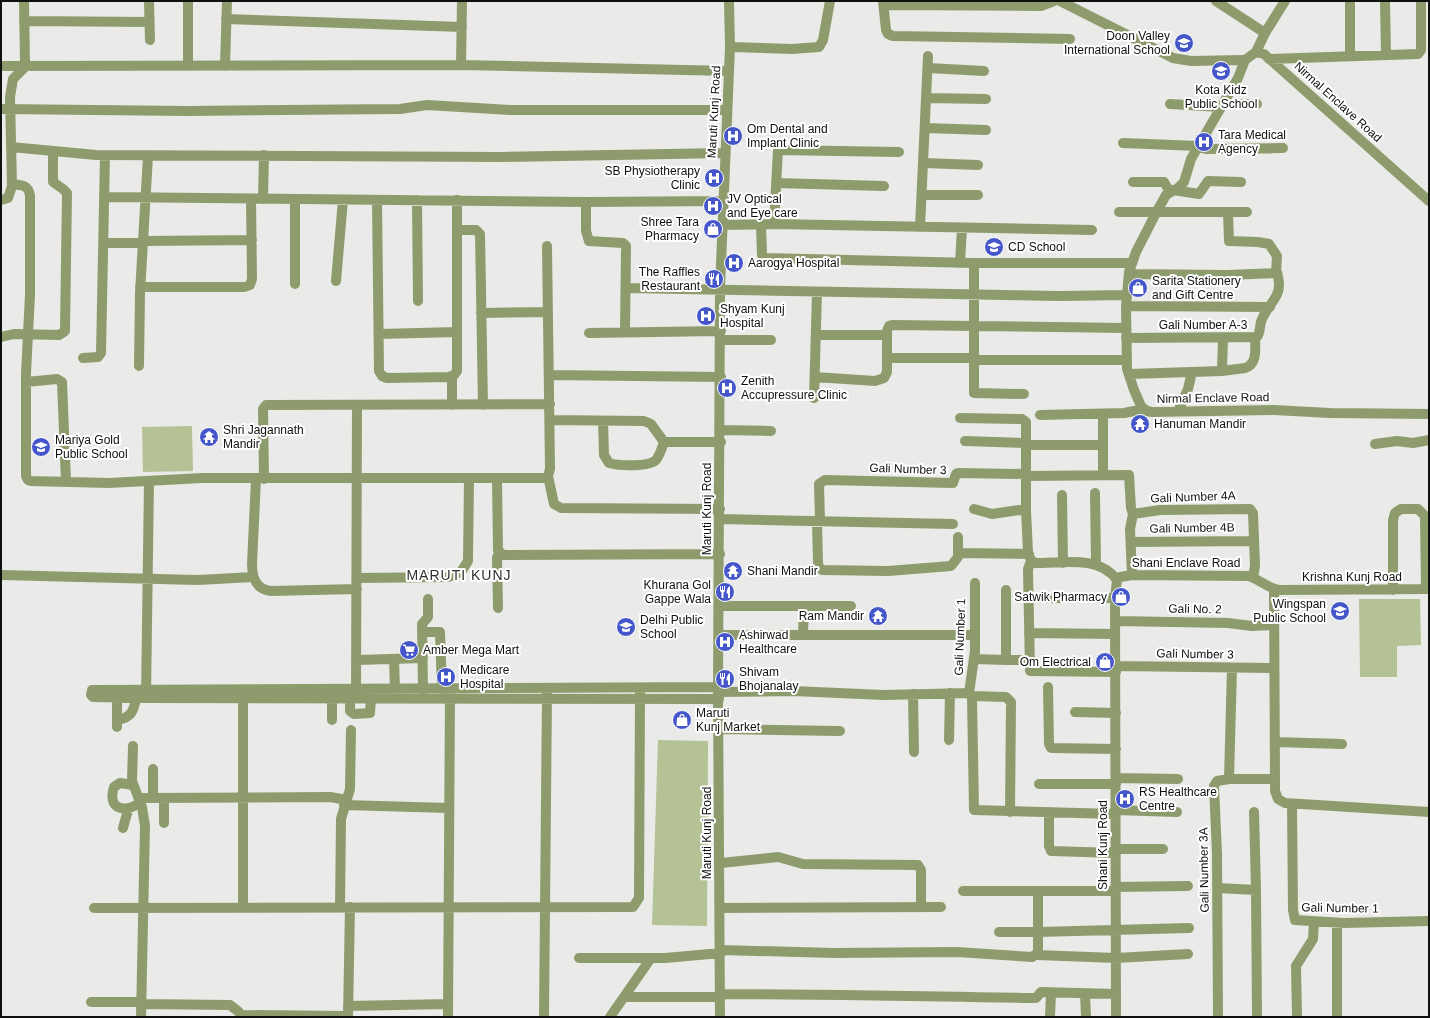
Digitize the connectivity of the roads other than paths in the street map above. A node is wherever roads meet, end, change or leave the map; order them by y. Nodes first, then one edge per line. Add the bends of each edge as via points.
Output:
1 (24, 1) edge
2 (149, 1) edge
3 (188, 1) edge
4 (227, 1) edge
5 (462, 1) edge
6 (729, 1) edge
7 (830, 1) edge
8 (1054, 1) edge
9 (1060, 1) edge
10 (1216, 1) edge
11 (1285, 1) edge
12 (1350, 1) edge
13 (1385, 1) edge
14 (1421, 1) edge
15 (884, 3) edge
16 (226, 19) junction
17 (24, 21) junction
18 (149, 22) junction
19 (462, 27) junction
20 (1265, 32) junction
21 (1070, 39) dead end
22 (150, 40) dead end
23 (730, 48) junction
24 (1256, 52) junction
25 (1386, 55) junction
26 (928, 56) dead end
27 (1350, 56) junction
28 (1269, 59) junction
29 (1245, 60) junction
30 (461, 65) junction
31 (1, 66) edge
32 (188, 66) junction
33 (225, 66) junction
34 (24, 67) junction
35 (928, 68) junction
36 (729, 71) junction
37 (984, 71) dead end
38 (927, 98) junction
39 (986, 99) dead end
40 (1170, 104) dead end
41 (1257, 104) dead end
42 (1222, 106) junction
43 (5, 109) edge
44 (727, 110) junction
45 (925, 128) junction
46 (986, 130) dead end
47 (1123, 143) dead end
48 (1198, 146) junction
49 (1283, 148) dead end
50 (53, 151) junction
51 (8, 152) edge
52 (898, 152) dead end
53 (725, 153) junction
54 (105, 155) junction
55 (264, 155) junction
56 (148, 156) junction
57 (924, 163) junction
58 (978, 165) dead end
59 (1133, 182) dead end
60 (1241, 182) dead end
61 (776, 183) junction
62 (12, 184) junction
63 (884, 186) dead end
64 (1172, 191) junction
65 (922, 195) junction
66 (978, 195) dead end
67 (105, 197) junction
68 (146, 197) junction
69 (251, 199) junction
70 (263, 199) junction
71 (295, 199) junction
72 (1, 200) edge
73 (343, 200) junction
74 (377, 200) junction
75 (417, 200) junction
76 (457, 200) junction
77 (1429, 200) edge
78 (723, 201) junction
79 (586, 202) junction
80 (1119, 212) dead end
81 (1228, 212) junction
82 (1247, 212) dead end
83 (1156, 213) junction
84 (761, 224) junction
85 (774, 224) junction
86 (722, 225) junction
87 (920, 227) junction
88 (962, 228) junction
89 (457, 230) junction
90 (1092, 230) dead end
91 (252, 240) junction
92 (143, 242) junction
93 (104, 243) junction
94 (547, 246) dead end
95 (960, 263) junction
96 (974, 263) junction
97 (1132, 263) junction
98 (1277, 272) junction
99 (1129, 274) junction
100 (336, 281) dead end
101 (295, 284) dead end
102 (140, 287) junction
103 (626, 288) junction
104 (720, 288) junction
105 (816, 292) junction
106 (974, 294) junction
107 (1126, 300) junction
108 (418, 301) dead end
109 (1270, 307) junction
110 (548, 312) junction
111 (481, 313) junction
112 (974, 326) junction
113 (1126, 328) junction
114 (457, 332) junction
115 (625, 332) junction
116 (589, 333) dead end
117 (27, 334) junction
118 (379, 334) junction
119 (886, 334) junction
120 (721, 335) junction
121 (816, 335) junction
122 (1, 337) edge
123 (1255, 337) junction
124 (1126, 338) junction
125 (1223, 338) junction
126 (771, 340) dead end
127 (83, 358) dead end
128 (887, 358) junction
129 (974, 359) junction
130 (1127, 360) junction
131 (139, 366) dead end
132 (1222, 371) junction
133 (1192, 372) junction
134 (1129, 374) junction
135 (549, 375) junction
136 (452, 377) junction
137 (721, 377) junction
138 (815, 377) junction
139 (26, 382) junction
140 (1024, 394) dead end
141 (814, 398) dead end
142 (550, 404) junction
143 (358, 405) junction
144 (452, 405) junction
145 (483, 405) junction
146 (1144, 409) junction
147 (1178, 412) junction
148 (1103, 414) junction
149 (1429, 414) edge
150 (1040, 415) dead end
151 (960, 418) dead end
152 (550, 420) junction
153 (603, 421) junction
154 (721, 430) junction
155 (771, 431) dead end
156 (1429, 440) edge
157 (965, 441) dead end
158 (664, 442) junction
159 (721, 442) junction
160 (1026, 444) junction
161 (1375, 444) dead end
162 (1102, 445) junction
163 (1026, 475) junction
164 (1103, 475) junction
165 (548, 476) junction
166 (358, 478) junction
167 (260, 479) junction
168 (497, 479) junction
169 (468, 480) junction
170 (149, 481) junction
171 (66, 482) junction
172 (1094, 493) dead end
173 (1062, 495) dead end
174 (720, 509) junction
175 (974, 509) dead end
176 (1026, 511) junction
177 (1133, 514) junction
178 (720, 520) junction
179 (818, 521) junction
180 (952, 524) dead end
181 (958, 536) dead end
182 (1254, 540) junction
183 (1131, 542) junction
184 (499, 552) junction
185 (959, 553) junction
186 (720, 554) junction
187 (1030, 558) junction
188 (1063, 563) junction
189 (1096, 564) junction
190 (1, 575) edge
191 (1132, 575) junction
192 (253, 577) junction
193 (1253, 577) junction
194 (357, 578) junction
195 (147, 579) junction
196 (1116, 580) junction
197 (975, 583) dead end
198 (357, 589) junction
199 (1274, 589) junction
200 (1427, 589) edge
201 (1006, 590) dead end
202 (1393, 590) junction
203 (1029, 598) junction
204 (1115, 598) junction
205 (428, 599) dead end
206 (719, 606) junction
207 (804, 606) junction
208 (851, 606) dead end
209 (498, 608) dead end
210 (1115, 621) junction
211 (1274, 625) junction
212 (423, 632) junction
213 (1029, 633) junction
214 (1115, 634) junction
215 (719, 635) junction
216 (803, 635) junction
217 (975, 635) junction
218 (423, 658) junction
219 (394, 659) junction
220 (974, 659) junction
221 (357, 660) junction
222 (1006, 660) junction
223 (1029, 660) junction
224 (1232, 668) junction
225 (1274, 668) junction
226 (1116, 669) junction
227 (1048, 687) dead end
228 (395, 690) junction
229 (423, 690) junction
230 (447, 693) junction
231 (719, 693) junction
232 (950, 693) junction
233 (146, 694) junction
234 (243, 694) junction
235 (547, 694) junction
236 (640, 694) junction
237 (913, 694) junction
238 (971, 694) junction
239 (354, 695) junction
240 (117, 697) junction
241 (136, 698) junction
242 (332, 698) junction
243 (371, 698) junction
244 (1075, 712) dead end
245 (1116, 713) junction
246 (332, 720) dead end
247 (720, 729) junction
248 (351, 730) dead end
249 (840, 731) dead end
250 (949, 740) dead end
251 (1275, 742) junction
252 (1342, 744) dead end
253 (132, 746) dead end
254 (1116, 749) junction
255 (914, 752) dead end
256 (153, 769) dead end
257 (1178, 779) dead end
258 (1229, 779) junction
259 (1275, 779) junction
260 (1116, 781) junction
261 (1039, 784) dead end
262 (133, 785) junction
263 (153, 798) junction
264 (164, 798) junction
265 (243, 798) junction
266 (140, 800) junction
267 (345, 802) junction
268 (1292, 804) junction
269 (449, 808) junction
270 (128, 810) junction
271 (1010, 812) junction
272 (1115, 812) junction
273 (1177, 812) dead end
274 (1254, 812) dead end
275 (1429, 812) edge
276 (1049, 813) junction
277 (164, 822) dead end
278 (124, 828) dead end
279 (1163, 849) dead end
280 (1115, 851) junction
281 (720, 863) junction
282 (1188, 886) dead end
283 (1218, 888) junction
284 (1116, 889) junction
285 (1256, 890) junction
286 (1038, 891) junction
287 (963, 892) dead end
288 (143, 907) junction
289 (243, 907) junction
290 (345, 907) junction
291 (921, 907) junction
292 (941, 907) dead end
293 (94, 908) dead end
294 (449, 908) junction
295 (543, 908) junction
296 (721, 908) junction
297 (1429, 921) edge
298 (1314, 922) junction
299 (1337, 923) junction
300 (1189, 928) dead end
301 (1116, 931) junction
302 (999, 932) dead end
303 (1038, 932) junction
304 (721, 952) junction
305 (1188, 954) dead end
306 (1037, 956) junction
307 (579, 958) dead end
308 (651, 958) junction
309 (1116, 958) junction
310 (1051, 993) junction
311 (1085, 994) junction
312 (1116, 994) junction
313 (721, 995) junction
314 (625, 997) junction
315 (91, 1002) dead end
316 (141, 1003) junction
317 (448, 1004) junction
318 (348, 1013) edge
319 (241, 1016) edge
320 (141, 1017) edge
321 (448, 1017) edge
322 (544, 1017) edge
323 (610, 1017) edge
324 (720, 1017) edge
325 (1050, 1017) edge
326 (1086, 1017) edge
327 (1116, 1017) edge
328 (1218, 1017) edge
329 (1257, 1017) edge
330 (1297, 1017) edge
331 (1337, 1017) edge

1 - 17 street
2 - 18 street
3 - 32 street
4 - 16 street
5 - 19 street
6 - 23 street, Maruti Kunj Road
7 - 23 street via 823,40 819,47
8 - 15 street via 1041,6
9 - 29 street via 1173,58 1191,61
10 - 20 street
11 - 20 street
12 - 27 street
13 - 25 street
14 - 25 street via 1419,54
15 - 21 street via 886,30 893,36
16 - 19 street
16 - 33 street
17 - 18 street
17 - 34 street
18 - 22 street
19 - 30 street
20 - 24 street
23 - 36 street, Maruti Kunj Road
24 - 28 street, Nirmal Enclave Road
24 - 29 street
25 - 27 street
26 - 35 street
27 - 28 street
28 - 77 street, Nirmal Enclave Road
29 - 42 street, Nirmal Enclave Road
30 - 33 street
30 - 36 street
31 - 34 street
32 - 33 street
32 - 34 street
34 - 43 street via 13,80
35 - 37 street
35 - 38 street
36 - 44 street, Maruti Kunj Road
38 - 39 street
38 - 45 street
40 - 42 street
41 - 42 street
42 - 48 street, Nirmal Enclave Road
43 - 44 street via 400,109 427,105 511,110
43 - 51 street
44 - 53 street, Maruti Kunj Road
45 - 46 street
45 - 57 street
47 - 48 street
48 - 49 street via 1206,149
48 - 64 street, Nirmal Enclave Road via 1184,182
50 - 51 street
50 - 54 street
50 - 117 street via 53,182 66,193 65,328 59,335
51 - 62 street
52 - 61 street via 780,149 777,152
53 - 55 street via 501,157
53 - 78 street, Maruti Kunj Road
54 - 56 street
54 - 67 street
55 - 56 street
55 - 70 street
56 - 68 street
57 - 58 street
57 - 65 street
59 - 64 street via 1164,182
60 - 64 street via 1208,181 1199,194
61 - 63 street
61 - 85 street
62 - 72 street via 10,196
62 - 117 street via 26,186 30,196 30,295
64 - 83 street, Nirmal Enclave Road via 1163,199
65 - 66 street
65 - 87 street
67 - 68 street
67 - 93 street
68 - 69 street
68 - 92 street
69 - 70 street
69 - 91 street
70 - 71 street
71 - 73 street
71 - 101 street
73 - 74 street
73 - 100 street
74 - 75 street
74 - 118 street
75 - 76 street
75 - 108 street
76 - 79 street
76 - 89 street
78 - 79 street
78 - 86 street, Maruti Kunj Road
79 - 103 street via 586,231 589,241 623,243 626,246
80 - 83 street
81 - 82 street
81 - 83 street
81 - 98 street, Gali Number A-3 via 1229,241 1270,244 1276,252
83 - 97 street, Nirmal Enclave Road
84 - 85 street
84 - 86 street
84 - 95 street via 762,255 765,258
85 - 87 street
86 - 104 street, Maruti Kunj Road
87 - 88 street
88 - 90 street
88 - 95 street
89 - 111 street via 476,230 480,234
89 - 114 street
91 - 92 street
91 - 102 street via 252,279 247,286
92 - 93 street
92 - 102 street
93 - 127 street via 100,295 101,353 95,358
94 - 110 street
95 - 96 street
96 - 97 street
96 - 106 street
97 - 99 street, Nirmal Enclave Road
98 - 99 street via 1227,275
98 - 109 street, Gali Number A-3 via 1279,289
99 - 107 street, Nirmal Enclave Road
102 - 131 street
103 - 104 street
103 - 115 street
104 - 105 street
104 - 120 street, Maruti Kunj Road
105 - 106 street
105 - 121 street
106 - 107 street
106 - 112 street
107 - 109 street
107 - 113 street, Nirmal Enclave Road
109 - 123 street, Gali Number A-3 via 1262,319 1259,335
110 - 111 street
110 - 135 street
111 - 145 street
112 - 113 street
112 - 119 street via 892,325 887,328
112 - 129 street
113 - 124 street, Nirmal Enclave Road
114 - 118 street
114 - 136 street via 457,371
115 - 116 street
115 - 120 street
117 - 122 street
117 - 139 street
118 - 136 street via 379,371 382,376
119 - 121 street
119 - 128 street
120 - 126 street
120 - 137 street, Maruti Kunj Road
121 - 138 street
123 - 125 street, Gali Number A-3
123 - 132 street via 1252,365
124 - 125 street, Gali Number A-3
124 - 130 street, Nirmal Enclave Road
125 - 132 street
128 - 129 street
128 - 138 street via 887,372 881,380
129 - 130 street
129 - 140 street via 974,393
130 - 134 street, Nirmal Enclave Road
132 - 133 street
133 - 134 street
133 - 147 street
134 - 146 street, Nirmal Enclave Road
135 - 137 street
135 - 142 street
136 - 144 street
137 - 154 street, Maruti Kunj Road
138 - 141 street
139 - 171 street via 26,478 31,481
139 - 171 street via 57,379 62,382
142 - 145 street
142 - 152 street
143 - 144 street
143 - 166 street
143 - 167 street via 264,406
144 - 145 street
146 - 147 street, Nirmal Enclave Road via 1152,412
146 - 148 street via 1131,413
147 - 149 street, Nirmal Enclave Road via 1274,410
148 - 150 street
148 - 162 street
151 - 160 street via 1024,420
152 - 153 street
152 - 165 street
153 - 158 street via 648,422
153 - 158 street via 604,455 609,464 652,463 659,456
154 - 155 street
154 - 159 street, Maruti Kunj Road
156 - 161 street
157 - 160 street
158 - 159 street
159 - 174 street, Maruti Kunj Road
160 - 162 street
160 - 163 street
162 - 164 street
163 - 164 street
163 - 176 street
163 - 179 street, Gali Number 3 via 958,473 953,483 825,480 819,484
164 - 177 street via 1129,475
165 - 168 street via 540,479
165 - 174 street via 554,504 558,508
166 - 167 street
166 - 169 street
166 - 194 street
167 - 170 street via 202,478
167 - 192 street via 252,545
168 - 169 street
168 - 184 street
169 - 194 street via 468,560 461,572 448,577
170 - 171 street
170 - 195 street
172 - 189 street
173 - 188 street
174 - 178 street, Maruti Kunj Road
175 - 176 street via 992,514
176 - 187 street
177 - 182 street, Gali Number 4A via 1152,510 1249,508 1253,511
177 - 183 street via 1130,523
178 - 179 street
178 - 186 street, Maruti Kunj Road
179 - 180 street
179 - 185 street via 818,563 822,570 888,571 945,567 954,564
181 - 185 street
182 - 183 street, Gali Number 4B
182 - 193 street
183 - 191 street
184 - 186 street via 507,555
184 - 209 street
185 - 187 street
186 - 206 street, Maruti Kunj Road
187 - 188 street via 1036,564
187 - 203 street
188 - 189 street
189 - 196 street via 1107,568
190 - 195 street
191 - 193 street, Shani Enclave Road
191 - 196 street, Shani Enclave Road
192 - 195 street via 205,580
192 - 198 street via 264,590 271,591
193 - 199 street, Shani Enclave Road
194 - 198 street
195 - 233 street
196 - 204 street, Shani Enclave Road
197 - 217 street, Gali Number 1
198 - 221 street
199 - 202 street, Krishna Kunj Road
199 - 211 street
200 - 202 street, Krishna Kunj Road
200 - 202 street via 1425,516 1418,509 1406,509 1398,510 1394,516
201 - 222 street
203 - 204 street
203 - 213 street
204 - 210 street, Shani Enclave Road
205 - 212 street via 428,617 422,624
206 - 207 street
206 - 215 street, Maruti Kunj Road
207 - 208 street
207 - 216 street
210 - 211 street, Gali No. 2
210 - 214 street, Shani Enclave Road
211 - 225 street
212 - 218 street
212 - 230 street via 440,632
213 - 214 street
213 - 223 street
214 - 226 street, Shani Enclave Road
215 - 216 street
215 - 231 street, Maruti Kunj Road
216 - 217 street
217 - 220 street, Gali Number 1
218 - 219 street
218 - 229 street
219 - 221 street
219 - 228 street
220 - 222 street
220 - 238 street, Gali Number 1
221 - 239 street
222 - 223 street
223 - 226 street, Gali Number 3 via 1029,670 1032,672
224 - 225 street, Gali Number 3
224 - 226 street, Gali Number 3
224 - 258 street
225 - 251 street
226 - 245 street, Shani Kunj Road
227 - 254 street via 1051,748
228 - 229 street
228 - 239 street
229 - 230 street
230 - 235 street
230 - 243 street
230 - 269 street
231 - 236 street
231 - 237 street via 793,691 830,694
231 - 247 street, Maruti Kunj Road
232 - 237 street
232 - 238 street
232 - 250 street
233 - 234 street
233 - 240 street via 91,691 93,697
233 - 241 street
234 - 239 street
234 - 242 street
234 - 265 street
235 - 236 street
235 - 295 street
236 - 295 street via 638,902 629,908
237 - 255 street
238 - 271 street, Gali Number 1 via 974,809 978,812
238 - 271 street via 1006,697 1011,702
239 - 242 street
239 - 243 street
239 - 243 street via 351,712 362,714 371,712
240 - 241 street
240 - 241 street via 117,724 132,713
242 - 246 street
244 - 245 street
245 - 254 street, Shani Kunj Road
247 - 249 street
247 - 281 street, Maruti Kunj Road
248 - 267 street via 350,786
251 - 252 street
251 - 259 street
253 - 262 street
254 - 260 street, Shani Kunj Road
256 - 263 street
257 - 260 street
258 - 259 street
258 - 283 street, Gali Number 3A via 1217,781 1214,786
259 - 268 street via 1278,799
260 - 261 street
260 - 272 street, Shani Kunj Road
262 - 266 street
262 - 270 street via 120,783 114,787 113,792 117,807
263 - 264 street
263 - 266 street
264 - 265 street
264 - 277 street
265 - 267 street via 330,797
265 - 289 street
266 - 270 street
266 - 288 street via 145,826
267 - 269 street
267 - 290 street via 340,829
268 - 275 street
268 - 298 street, Gali Number 1 via 1293,914 1295,920
269 - 294 street
270 - 278 street
271 - 276 street
272 - 273 street
272 - 276 street
272 - 280 street, Shani Kunj Road
274 - 285 street
276 - 280 street via 1049,846 1052,851
279 - 280 street
280 - 284 street, Shani Kunj Road
281 - 291 street via 778,857 802,864 918,865 922,870
281 - 296 street, Maruti Kunj Road
282 - 284 street
283 - 285 street
283 - 328 street, Gali Number 3A
284 - 286 street
284 - 301 street, Shani Kunj Road
285 - 329 street
286 - 287 street
286 - 303 street
288 - 289 street
288 - 293 street
288 - 316 street
289 - 290 street
290 - 294 street
290 - 318 street
291 - 292 street
291 - 296 street
294 - 295 street
294 - 317 street
295 - 322 street
296 - 304 street, Maruti Kunj Road
297 - 299 street, Gali Number 1
298 - 299 street, Gali Number 1
298 - 330 street via 1312,939 1296,966
299 - 331 street
300 - 301 street
301 - 303 street
301 - 309 street, Shani Kunj Road
302 - 303 street
303 - 306 street
304 - 306 street via 957,952 1029,958
304 - 308 street
304 - 313 street, Maruti Kunj Road
305 - 309 street
306 - 309 street
307 - 308 street
308 - 314 street
309 - 312 street, Shani Kunj Road
310 - 311 street
310 - 313 street via 1040,993 1032,998
310 - 325 street
311 - 312 street
311 - 326 street
312 - 327 street, Shani Kunj Road
313 - 314 street
313 - 324 street, Maruti Kunj Road
314 - 323 street
315 - 316 street
316 - 319 street via 230,1005 237,1009
316 - 320 street
317 - 318 street
317 - 321 street
318 - 319 street

